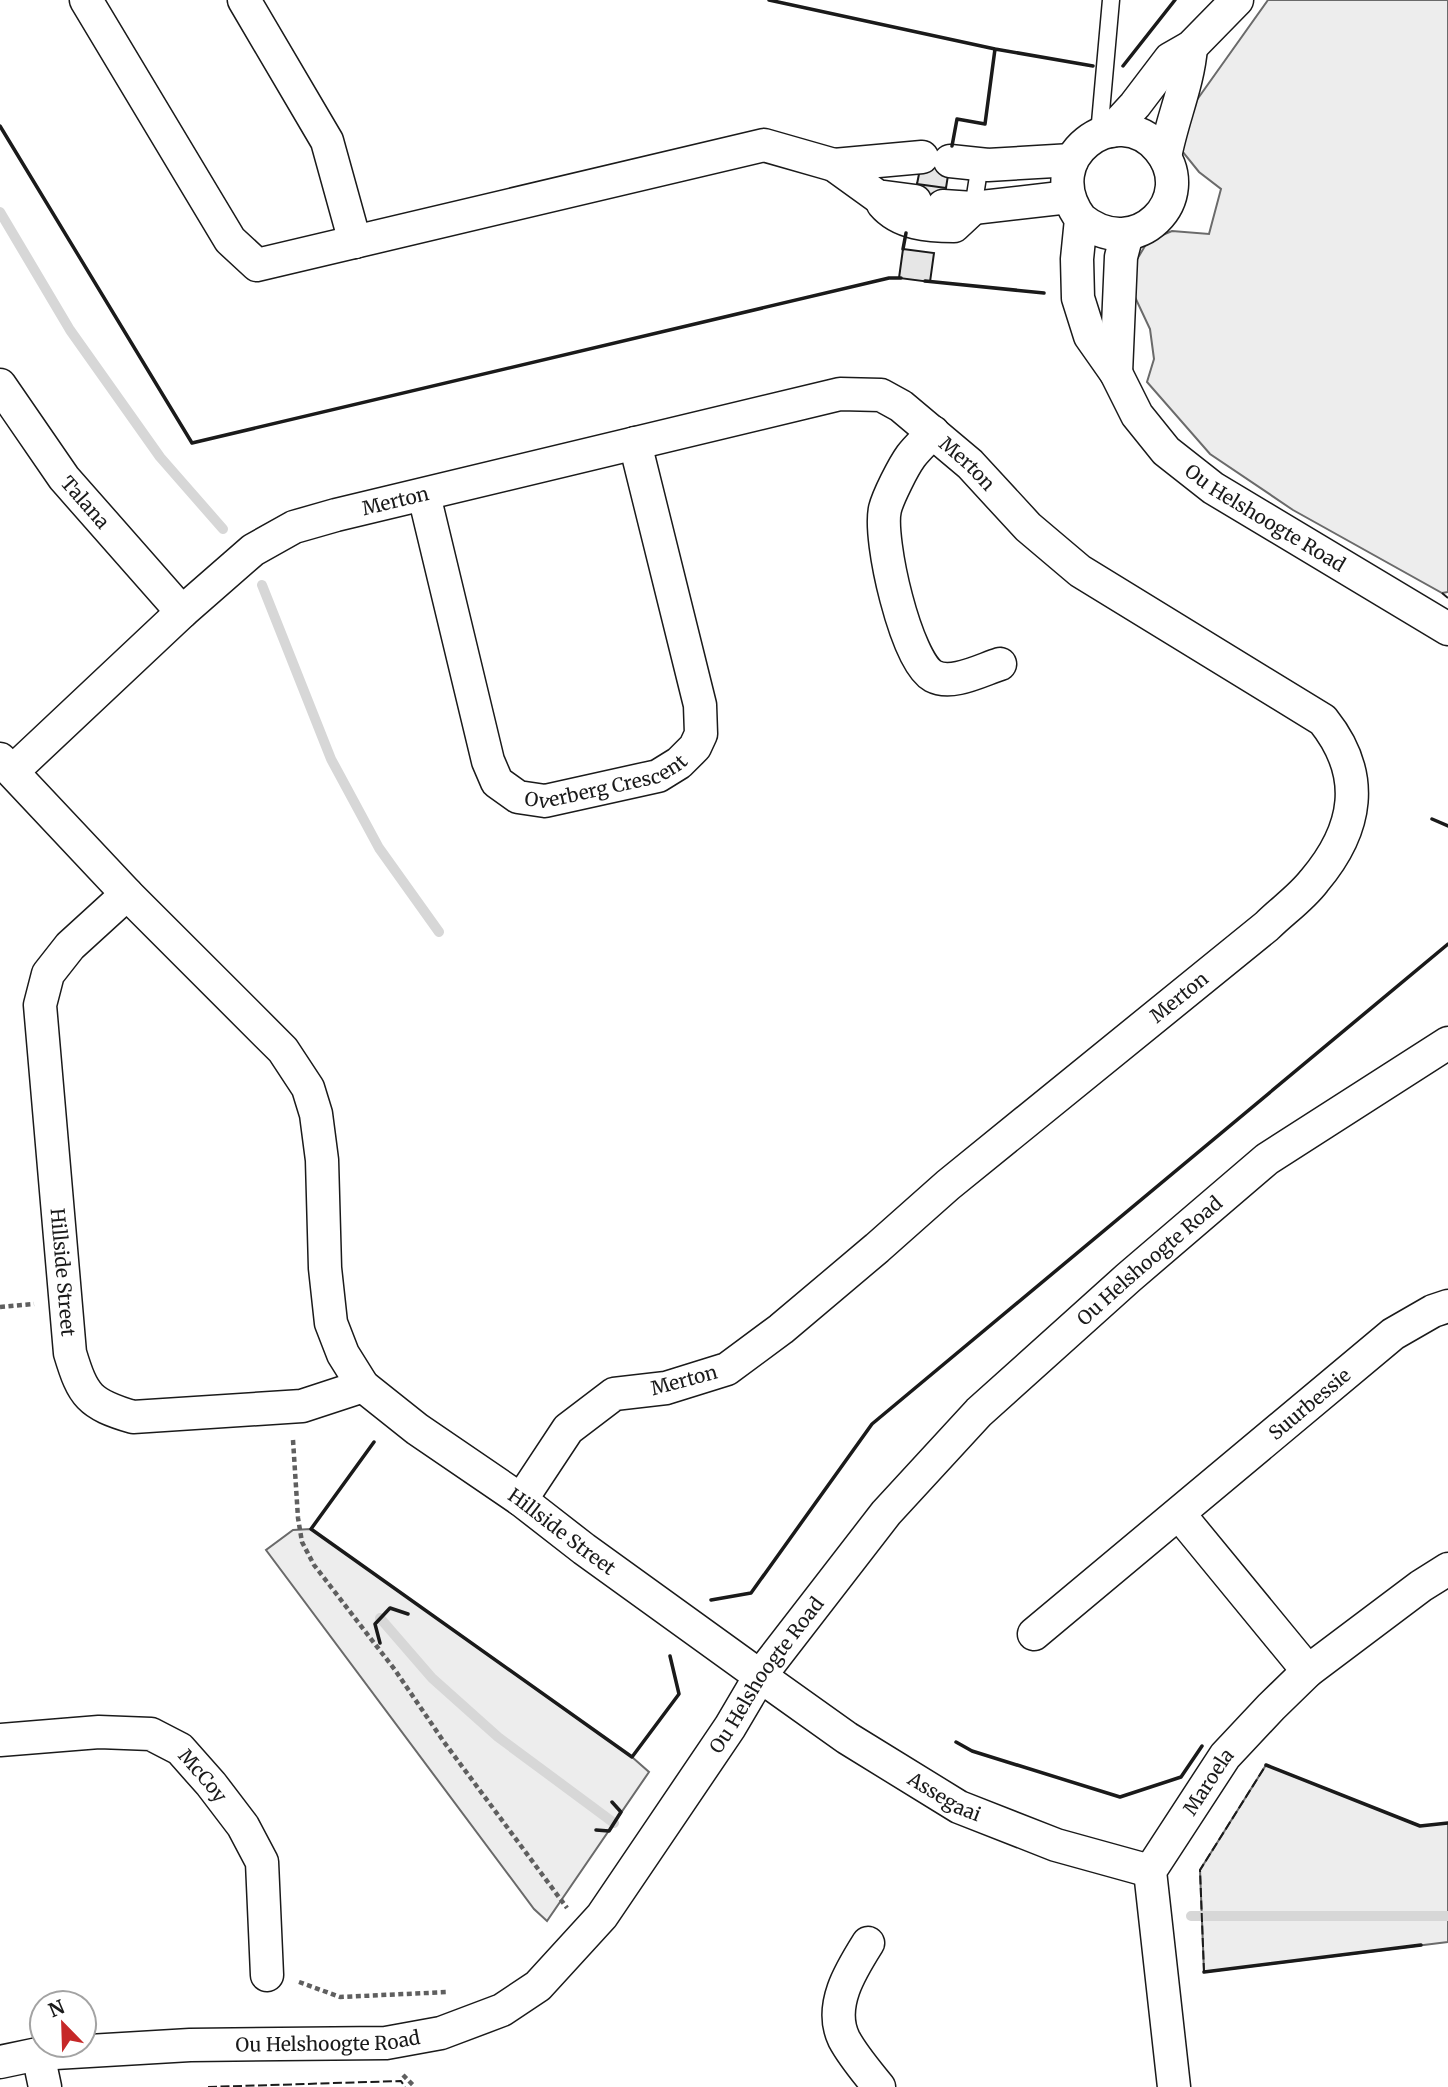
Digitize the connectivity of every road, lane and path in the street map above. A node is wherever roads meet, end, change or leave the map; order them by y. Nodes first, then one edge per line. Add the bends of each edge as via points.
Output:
1 (86, 0) edge
2 (1111, 0) edge
3 (1237, 0) edge
4 (256, 4) edge
5 (1191, 47) junction
6 (1105, 133) junction
7 (1165, 157) junction
8 (1072, 160) junction
9 (951, 161) junction
10 (834, 165) junction
11 (877, 196) junction
12 (943, 205) junction
13 (1075, 208) junction
14 (1127, 234) junction
15 (355, 242) junction
16 (1116, 373) junction
17 (0, 385) edge
18 (933, 432) junction
19 (635, 443) junction
20 (424, 495) junction
21 (182, 612) junction
22 (1448, 629) edge
23 (1000, 664) dead end
24 (6, 765) edge
25 (127, 894) junction
26 (1448, 1043) edge
27 (1448, 1306) edge
28 (363, 1386) junction
29 (289, 1406) junction
30 (521, 1500) junction
31 (1178, 1514) junction
32 (1448, 1569) edge
33 (1034, 1634) dead end
34 (1308, 1671) junction
35 (760, 1676) junction
36 (0, 1740) edge
37 (1150, 1871) junction
38 (568, 1908) dead end
39 (868, 1943) dead end
40 (267, 1975) joint
41 (460, 1992) dead end
42 (98, 2050) edge
43 (28, 2056) edge
44 (39, 2059) edge
45 (0, 2062) edge
46 (45, 2087) edge
47 (879, 2087) edge
48 (1174, 2087) edge

1 - 15 street via 230,240 257,265
2 - 6 lane
3 - 5 street
4 - 15 street via 327,141
5 - 6 street via 1170,59 1135,105
5 - 7 street via 1189,74 1170,127
6 - 7 street via 1136,133
6 - 8 street via 1079,149
7 - 14 street via 1171,181 1166,205 1150,225
8 - 9 street
8 - 13 street, Ou Helshoogte Road via 1067,184
9 - 10 street
9 - 12 lane
10 - 11 street
10 - 15 street via 764,145
11 - 12 street
11 - 12 street via 892,215 926,225 954,226
12 - 13 street
13 - 14 street via 1102,232
13 - 16 street, Ou Helshoogte Road via 1078,298 1090,336
14 - 16 street, Ou Helshoogte Road via 1121,257
16 - 22 street, Ou Helshoogte Road via 1137,415 1166,451 1213,488
17 - 21 street, Talana via 64,478
18 - 19 street, Merton via 881,395 840,394
18 - 23 street, Merton via 910,457 885,509 884,540 905,628 920,664 933,676 950,680
18 - 30 street, Merton via 970,464 1028,527 1080,571 1323,720 1339,740 1352,776 1352,813 1314,882 1267,926 948,1185 780,1329 727,1369 666,1388 614,1394 568,1429
19 - 20 street, Merton
19 - 20 street, Overberg Crescent via 700,705 701,734 695,747 658,776 545,801 518,797 497,782 488,761
20 - 21 street, Merton via 294,527 253,550
21 - 24 street, Merton
24 - 25 street, Hillside Street
25 - 28 street, Hillside Street via 283,1050 308,1088 322,1160 331,1323
25 - 29 street, Hillside Street via 70,946 48,974 40,1005 70,1353 78,1382 89,1398 133,1417
26 - 35 street, Ou Helshoogte Road via 1267,1159 979,1412 886,1513
27 - 31 street, Suurbessie via 1393,1334
28 - 29 street, Hillside Street
28 - 30 street, Hillside Street
29 - 38 path via 298,1518 302,1542 314,1565
30 - 35 street, Hillside Street
31 - 33 street, Suurbessie
31 - 34 street
32 - 34 street, Maroela
34 - 37 street, Maroela via 1225,1756
35 - 37 street, Assegaai via 847,1738 959,1807 1056,1845
35 - 42 street, Ou Helshoogte Road via 602,1916 538,1986 502,2010 441,2033 386,2043
36 - 40 street, McCoy via 99,1732 151,1734 180,1749 243,1826 262,1862
37 - 48 street
39 - 47 street via 849,1973 838,2005 843,2037
40 - 41 path via 340,1997
43 - 45 street, Ou Helshoogte Road
44 - 46 street

